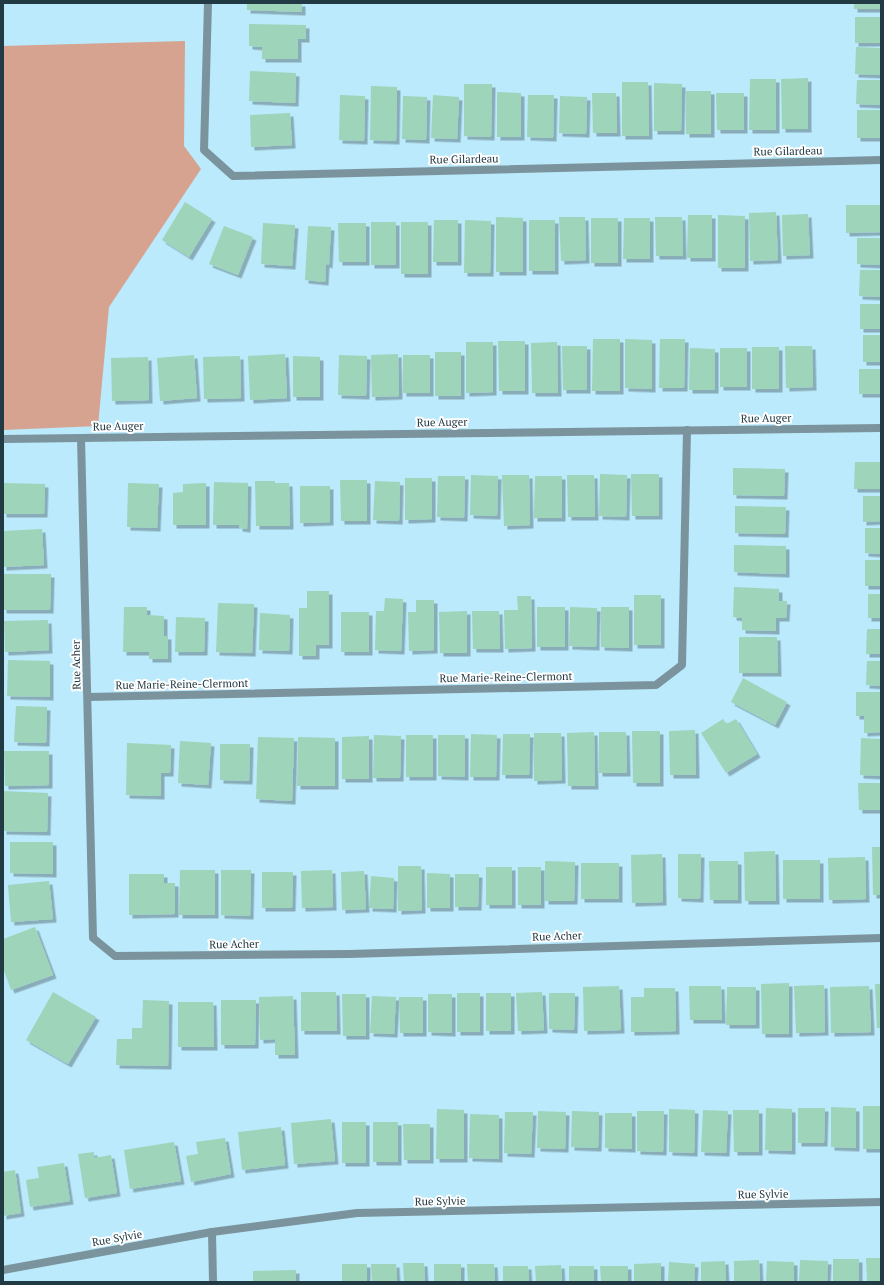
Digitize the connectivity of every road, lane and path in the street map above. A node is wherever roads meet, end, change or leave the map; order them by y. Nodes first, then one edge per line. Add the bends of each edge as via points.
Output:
1 (208, 3) edge
2 (881, 160) edge
3 (881, 428) edge
4 (687, 430) junction
5 (82, 438) junction
6 (3, 439) edge
7 (88, 697) junction
8 (881, 938) edge
9 (881, 1202) edge
10 (212, 1232) junction
11 (3, 1270) edge
12 (213, 1282) edge

1 - 2 street, Rue Gilardeau via 204,150 233,176
3 - 4 street, Rue Auger
4 - 5 street, Rue Auger
4 - 7 street, Rue Marie-Reine-Clermont via 682,665 656,684
5 - 6 street, Rue Auger
5 - 7 street, Rue Acher
7 - 8 street, Rue Acher via 94,938 115,956 349,954
9 - 10 street, Rue Sylvie via 357,1213
10 - 11 street, Rue Sylvie
10 - 12 street

